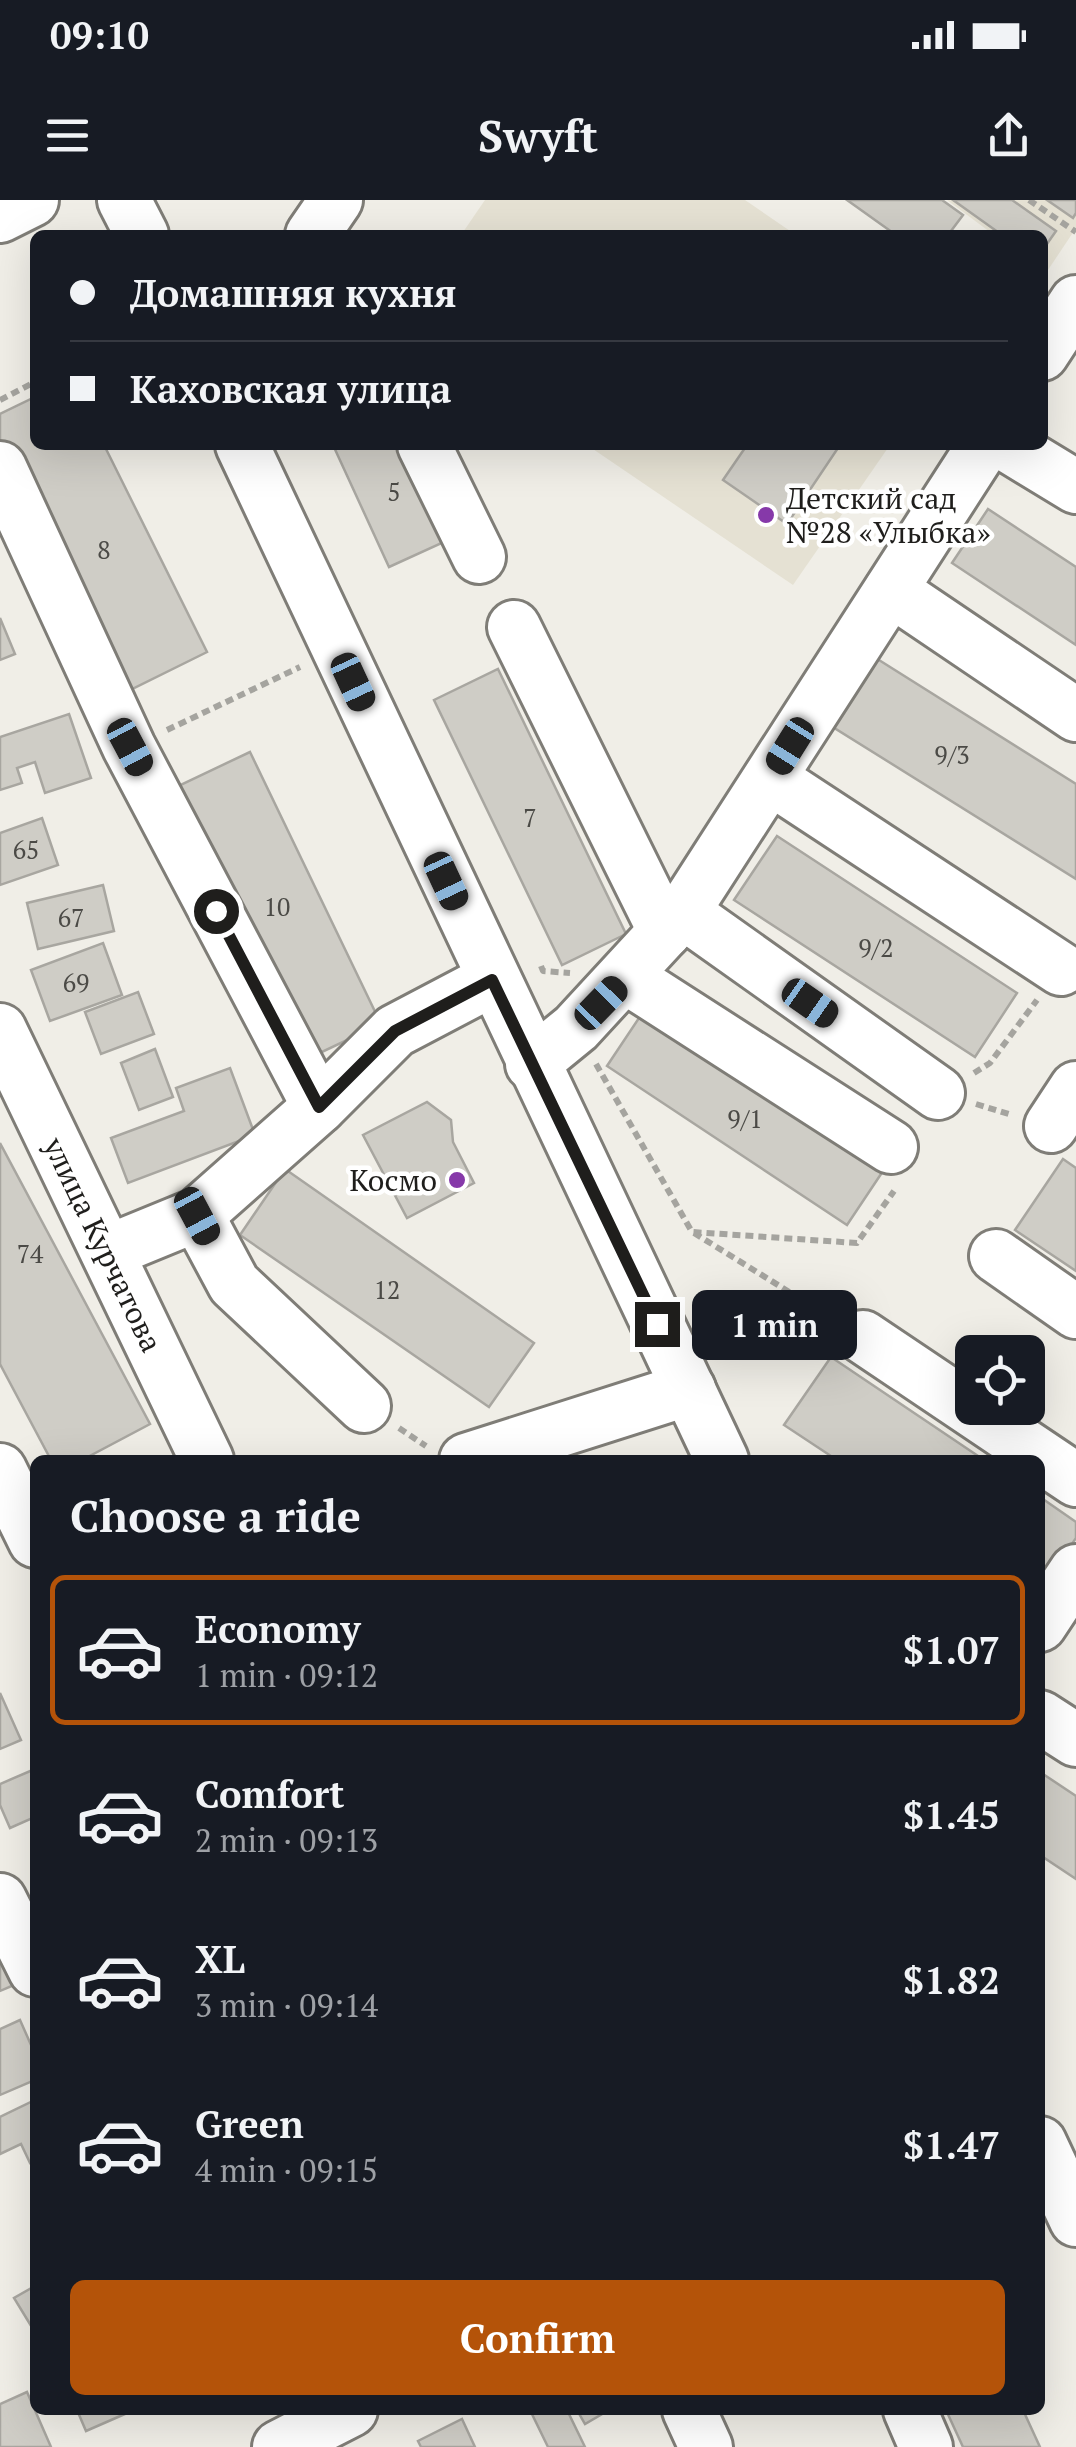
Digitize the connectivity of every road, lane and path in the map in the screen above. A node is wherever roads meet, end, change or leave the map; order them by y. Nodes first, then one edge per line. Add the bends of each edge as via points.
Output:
1 (32, 200) edge
2 (124, 200) edge
3 (1029, 200) edge
4 (0, 216) edge
5 (139, 230) edge
6 (1076, 232) edge
7 (1076, 302) edge
8 (1048, 345) edge
9 (30, 385) edge
10 (0, 400) edge
11 (244, 450) edge
12 (426, 450) edge
13 (981, 450) edge
14 (1016, 450) edge
15 (0, 468) edge
16 (1076, 488) edge
17 (479, 557) dead end
18 (890, 590) junction
19 (514, 627) dead end
20 (338, 650) junction
21 (1076, 716) edge
22 (130, 747) junction
23 (770, 778) junction
24 (674, 922) junction
25 (514, 967) junction
26 (1061, 969) dead end
27 (626, 978) junction
28 (0, 1030) edge
29 (532, 1064) junction
30 (938, 1093) joint
31 (319, 1107) junction
32 (1064, 1107) edge
33 (892, 1146) dead end
34 (197, 1216) junction
35 (692, 1232) dead end
36 (109, 1252) junction
37 (996, 1256) dead end
38 (1076, 1312) edge
39 (864, 1337) joint
40 (688, 1389) junction
41 (364, 1406) joint
42 (205, 1455) edge
43 (449, 1455) edge
44 (720, 1455) edge
45 (1039, 1455) edge
46 (1045, 1459) edge
47 (0, 1470) edge
48 (1076, 1480) edge
49 (30, 1532) edge
50 (1076, 1571) edge
51 (1045, 1618) edge
52 (1045, 1719) edge
53 (1076, 1740) edge
54 (0, 1900) edge
55 (30, 1960) edge
56 (1045, 2153) edge
57 (1076, 2220) edge
58 (259, 2415) edge
59 (340, 2415) edge
60 (691, 2415) edge
61 (912, 2415) edge
62 (276, 2447) edge
63 (706, 2447) edge
64 (926, 2447) edge

1 - 4 street
2 - 5 street
3 - 6 path
7 - 8 street
9 - 10 path
11 - 20 street
12 - 17 street
13 - 18 street
14 - 16 street
15 - 22 street
18 - 21 street
18 - 23 street
19 - 24 street
20 - 22 path
20 - 25 street
22 - 31 street
23 - 24 street
23 - 26 street
24 - 27 street
24 - 30 street
25 - 27 path
25 - 29 street
25 - 31 street via 395,1031
27 - 29 street
27 - 33 street
28 - 36 street, улица Курчатова
29 - 40 street
30 - 32 path
31 - 34 street
34 - 36 street
34 - 41 street via 234,1284
35 - 39 path
36 - 42 street, улица Курчатова
37 - 38 street
39 - 45 street
40 - 43 street
40 - 44 street
41 - 43 path
46 - 48 street
47 - 49 street
50 - 51 street
52 - 53 street
54 - 55 street
56 - 57 street
58 - 62 street
59 - 62 street
60 - 63 street
61 - 64 street

